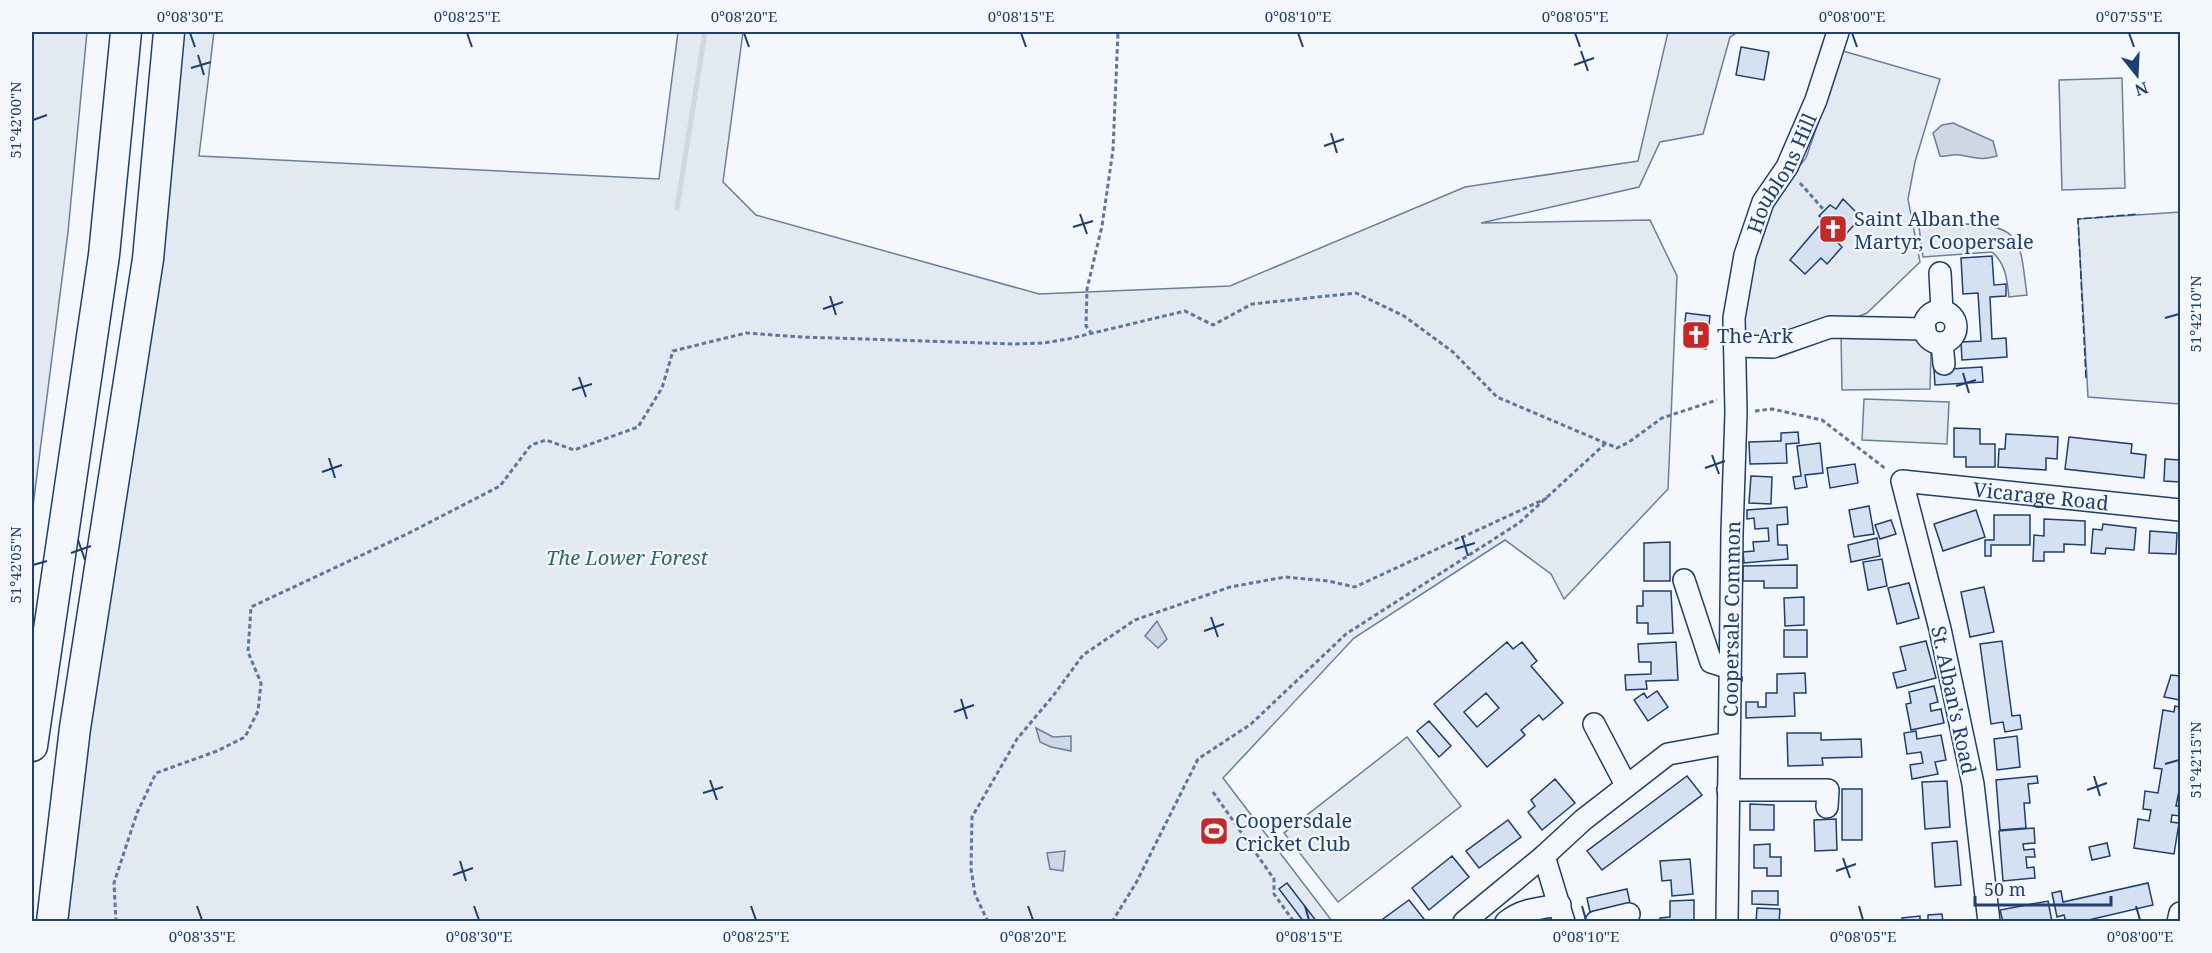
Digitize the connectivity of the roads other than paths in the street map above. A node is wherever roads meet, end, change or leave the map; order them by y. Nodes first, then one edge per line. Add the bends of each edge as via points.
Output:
1 (126, 32) edge
2 (169, 32) edge
3 (1838, 32) edge
4 (1940, 273) dead end
5 (1942, 311) junction
6 (1734, 318) joint
7 (1924, 329) junction
8 (1735, 346) junction
9 (1902, 481) joint
10 (2181, 510) edge
11 (1684, 580) dead end
12 (1730, 668) junction
13 (1594, 724) dead end
14 (1729, 743) junction
15 (32, 746) edge
16 (1626, 785) junction
17 (1728, 790) junction
18 (1827, 807) dead end
19 (1544, 856) junction
20 (1562, 913) edge
21 (2181, 913) edge
22 (1629, 914) dead end
23 (52, 921) edge
24 (1464, 921) edge
25 (1506, 921) edge
26 (1596, 921) edge
27 (1727, 921) edge
28 (1989, 921) edge
29 (2178, 921) edge

1 - 15 highway via 104,255
2 - 23 highway via 148,258 75,728
3 - 6 street, Houblons Hill via 1816,100 1787,166 1763,202 1744,255
4 - 5 street
5 - 7 street via 1930,314
5 - 7 street via 1950,313 1956,324 1943,353
6 - 8 street, Coopersale Common
7 - 8 street via 1830,327 1773,347
8 - 12 street, Coopersale Common
9 - 10 street, Vicarage Road
9 - 28 street, St. Alban's Road via 1940,629 1973,784
11 - 12 street via 1711,662
12 - 14 street, Coopersale Common
13 - 16 street
14 - 16 street via 1668,754
14 - 17 street, Coopersale Common
16 - 19 street
17 - 18 street via 1828,790
17 - 27 street, Coopersale Common
19 - 20 street
19 - 24 street
20 - 25 street via 1527,910
21 - 29 street
22 - 26 street

